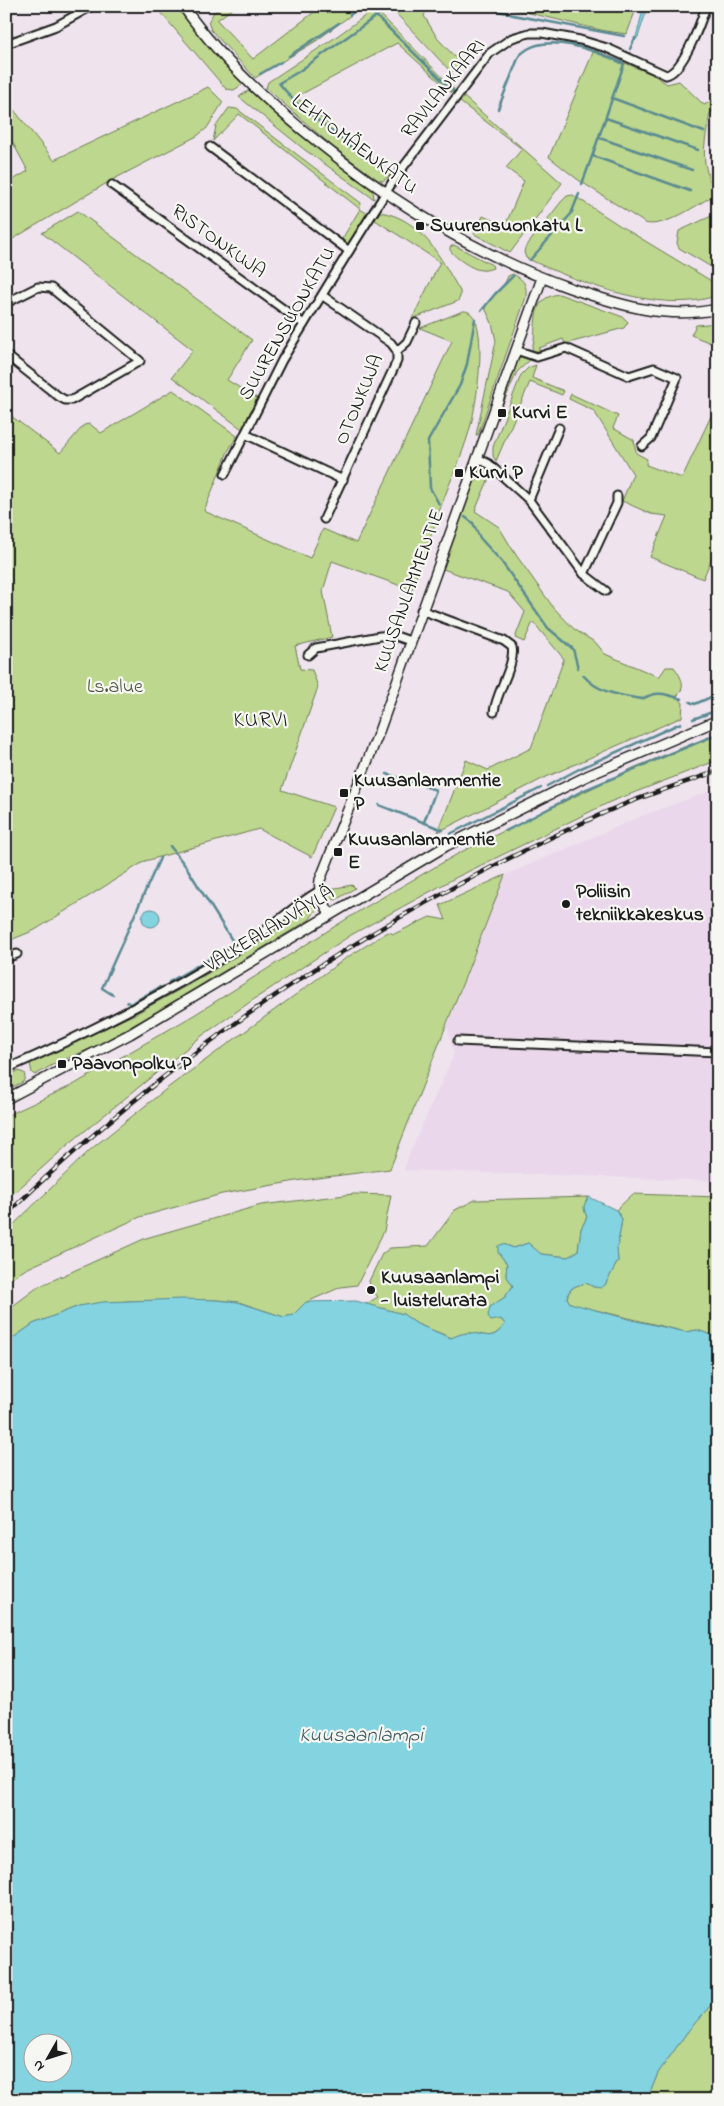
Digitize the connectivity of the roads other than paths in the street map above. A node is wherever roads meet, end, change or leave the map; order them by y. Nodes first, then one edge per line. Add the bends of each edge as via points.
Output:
1 (92, 6) edge
2 (183, 6) edge
3 (706, 6) edge
4 (6, 44) edge
5 (210, 147) dead end
6 (112, 185) dead end
7 (385, 194) junction
8 (349, 251) junction
9 (542, 278) junction
10 (323, 296) junction
11 (6, 304) edge
12 (718, 309) edge
13 (416, 323) dead end
14 (304, 324) junction
15 (516, 350) junction
16 (398, 351) junction
17 (6, 355) edge
18 (559, 428) dead end
19 (245, 434) junction
20 (642, 446) dead end
21 (477, 458) junction
22 (225, 474) dead end
23 (343, 480) junction
24 (617, 496) dead end
25 (529, 500) junction
26 (324, 519) dead end
27 (584, 574) junction
28 (606, 591) dead end
29 (421, 610) junction
30 (410, 641) junction
31 (308, 655) dead end
32 (494, 712) dead end
33 (718, 720) edge
34 (318, 891) junction
35 (330, 914) junction
36 (17, 954) dead end
37 (6, 958) edge
38 (458, 1041) dead end
39 (718, 1052) edge
40 (6, 1069) edge
41 (6, 1099) edge

1 - 4 street via 56,26
2 - 7 street, LEHTOMÄENKATU via 209,40 259,93
3 - 7 street, RAVILANKAARI via 679,66 666,76 607,48 557,35 530,33 504,42 483,60
5 - 8 street
6 - 14 street, RISTONKUJA
7 - 8 street, SUURENSUONKATU
7 - 9 street, LEHTOMÄENKATU via 464,241
8 - 10 street, SUURENSUONKATU
9 - 12 street, LEHTOMÄENKATU via 625,306 650,311 678,313
9 - 15 street, KUUSANLAMMENTIE
10 - 14 street, SUURENSUONKATU
10 - 16 street, OTONKUJA
11 - 17 street via 38,287 51,288 140,361 72,400 65,400
13 - 16 street via 407,342
14 - 19 street, SUURENSUONKATU
15 - 20 street via 537,357 566,348 629,376 654,368 677,378 651,438
15 - 21 street, KUUSANLAMMENTIE
16 - 23 street, OTONKUJA via 397,361
18 - 25 street
19 - 22 street, SUURENSUONKATU
19 - 23 street
21 - 25 street via 489,464
21 - 29 street, KUUSANLAMMENTIE
23 - 26 street, OTONKUJA
24 - 27 street via 617,503
25 - 27 street
27 - 28 street
29 - 30 street, KUUSANLAMMENTIE
29 - 32 street via 504,641 512,647 513,657 495,700
30 - 31 street via 393,635 380,636 316,648
30 - 34 street, KUUSANLAMMENTIE
33 - 35 street, VALKEALANVÄYLÄ via 512,811
34 - 35 street
34 - 40 street via 253,939 145,1003
35 - 41 street, VALKEALANVÄYLÄ via 130,1034
36 - 37 street
38 - 39 street

